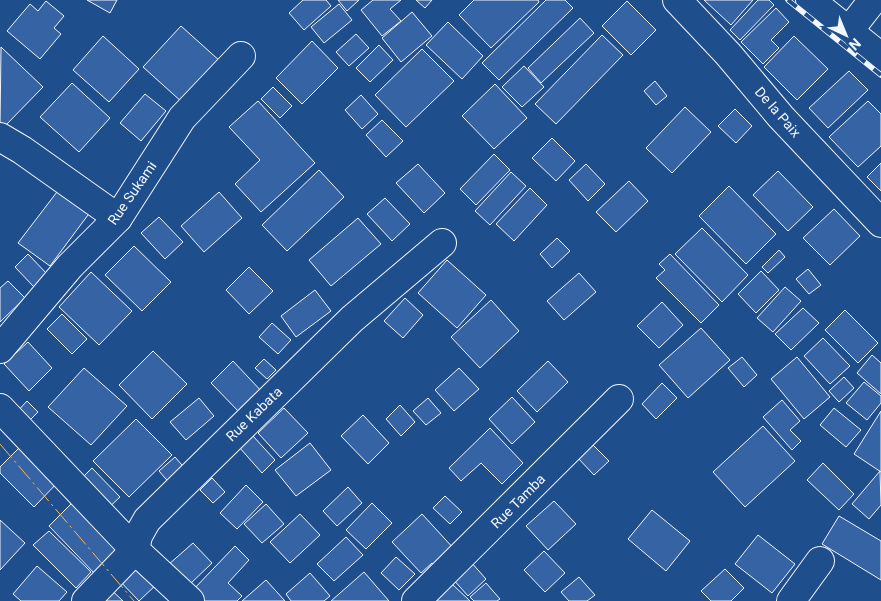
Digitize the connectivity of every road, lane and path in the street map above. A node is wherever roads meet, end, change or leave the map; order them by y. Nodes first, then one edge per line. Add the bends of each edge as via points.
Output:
1 (676, 0) edge
2 (810, 0) edge
3 (873, 0) edge
4 (848, 32) junction
5 (241, 56) dead end
6 (881, 57) edge
7 (0, 137) edge
8 (118, 218) junction
9 (881, 223) edge
10 (442, 243) dead end
11 (0, 349) edge
12 (618, 399) dead end
13 (0, 408) edge
14 (135, 550) junction
15 (820, 561) dead end
16 (86, 601) edge
17 (190, 601) edge
18 (416, 601) edge
19 (791, 601) edge

1 - 9 street, De la Paix
2 - 4 street
3 - 4 street
4 - 6 street
5 - 8 street, Rue Sukami via 182,118
7 - 8 street
8 - 11 street, Rue Sukami via 70,266
10 - 14 street, Rue Kabata via 352,320 147,520
12 - 18 street, Rue Tamba
13 - 14 street
14 - 16 street, Rue Kabata
14 - 17 street
15 - 19 street

